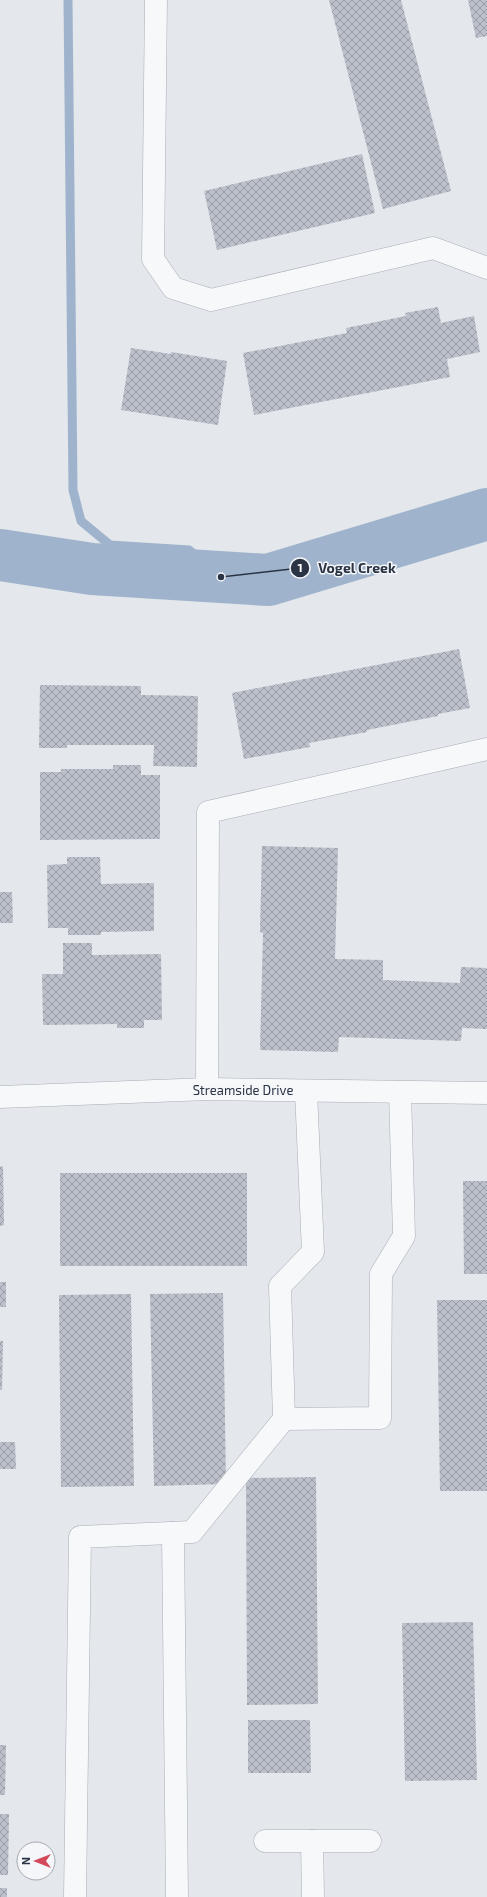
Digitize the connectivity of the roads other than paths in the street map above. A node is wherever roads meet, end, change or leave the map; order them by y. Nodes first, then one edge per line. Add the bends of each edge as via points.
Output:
1 (156, 0) edge
2 (487, 268) edge
3 (487, 749) edge
4 (207, 1089) junction
5 (306, 1091) junction
6 (400, 1092) junction
7 (487, 1093) edge
8 (0, 1097) edge
9 (284, 1419) junction
10 (173, 1533) junction
11 (265, 1841) dead end
12 (312, 1841) junction
13 (370, 1841) dead end
14 (76, 1897) edge
15 (177, 1897) edge
16 (313, 1897) edge

1 - 2 street via 153,259 173,288 211,300 432,248
3 - 4 street via 208,812
4 - 5 street, Streamside Drive
4 - 8 street, Streamside Drive
5 - 6 street, Streamside Drive
5 - 9 street via 313,1252 280,1286
6 - 7 street, Streamside Drive
6 - 9 street via 404,1236 381,1274 380,1418
9 - 10 street via 192,1532
10 - 14 street via 80,1537
10 - 15 street
11 - 12 street
12 - 13 street
12 - 16 street

